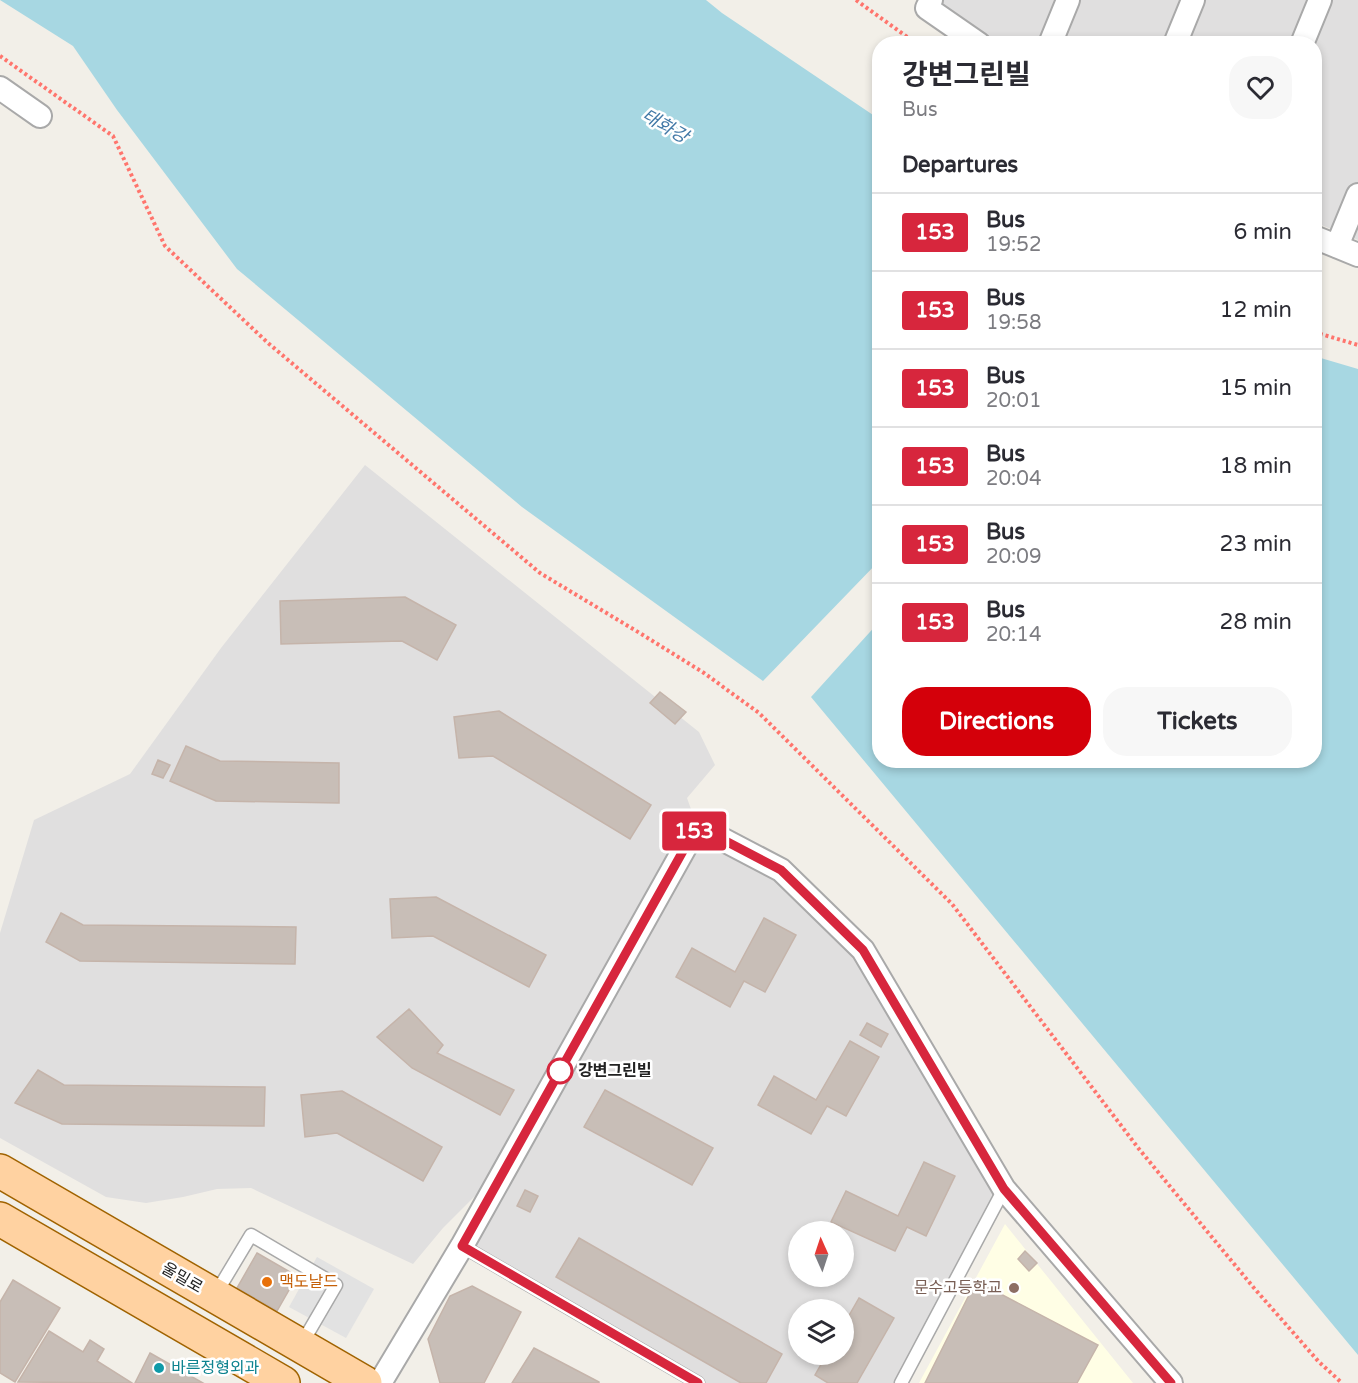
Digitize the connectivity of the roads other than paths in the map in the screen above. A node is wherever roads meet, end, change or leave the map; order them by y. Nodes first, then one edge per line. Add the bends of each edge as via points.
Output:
1 (931, 0) edge
2 (1068, 0) edge
3 (1193, 0) edge
4 (1320, 0) edge
5 (967, 36) edge
6 (1053, 36) edge
7 (1178, 36) edge
8 (1305, 36) edge
9 (0, 88) edge
10 (40, 116) dead end
11 (1358, 195) edge
12 (1322, 240) edge
13 (1337, 246) junction
14 (1358, 255) edge
15 (0, 1171) edge
16 (1004, 1189) junction
17 (0, 1219) edge
18 (462, 1246) junction
19 (214, 1297) junction
20 (300, 1346) junction
21 (245, 1372) edge
22 (283, 1383) edge
23 (365, 1383) edge
24 (380, 1383) edge
25 (698, 1383) edge
26 (901, 1383) edge
27 (1171, 1383) edge

1 - 5 street via 927,8
2 - 6 street
3 - 7 street
4 - 8 street
9 - 10 street
11 - 13 street
12 - 13 street
13 - 14 street
15 - 19 main road, 울밀로
16 - 18 street via 863,950 781,870 697,826
16 - 26 lane
16 - 27 street
17 - 21 main road
18 - 24 street
18 - 25 lane
19 - 20 main road, 울밀로
19 - 20 lane via 251,1235 336,1285
20 - 23 main road, 울밀로
21 - 22 main road

